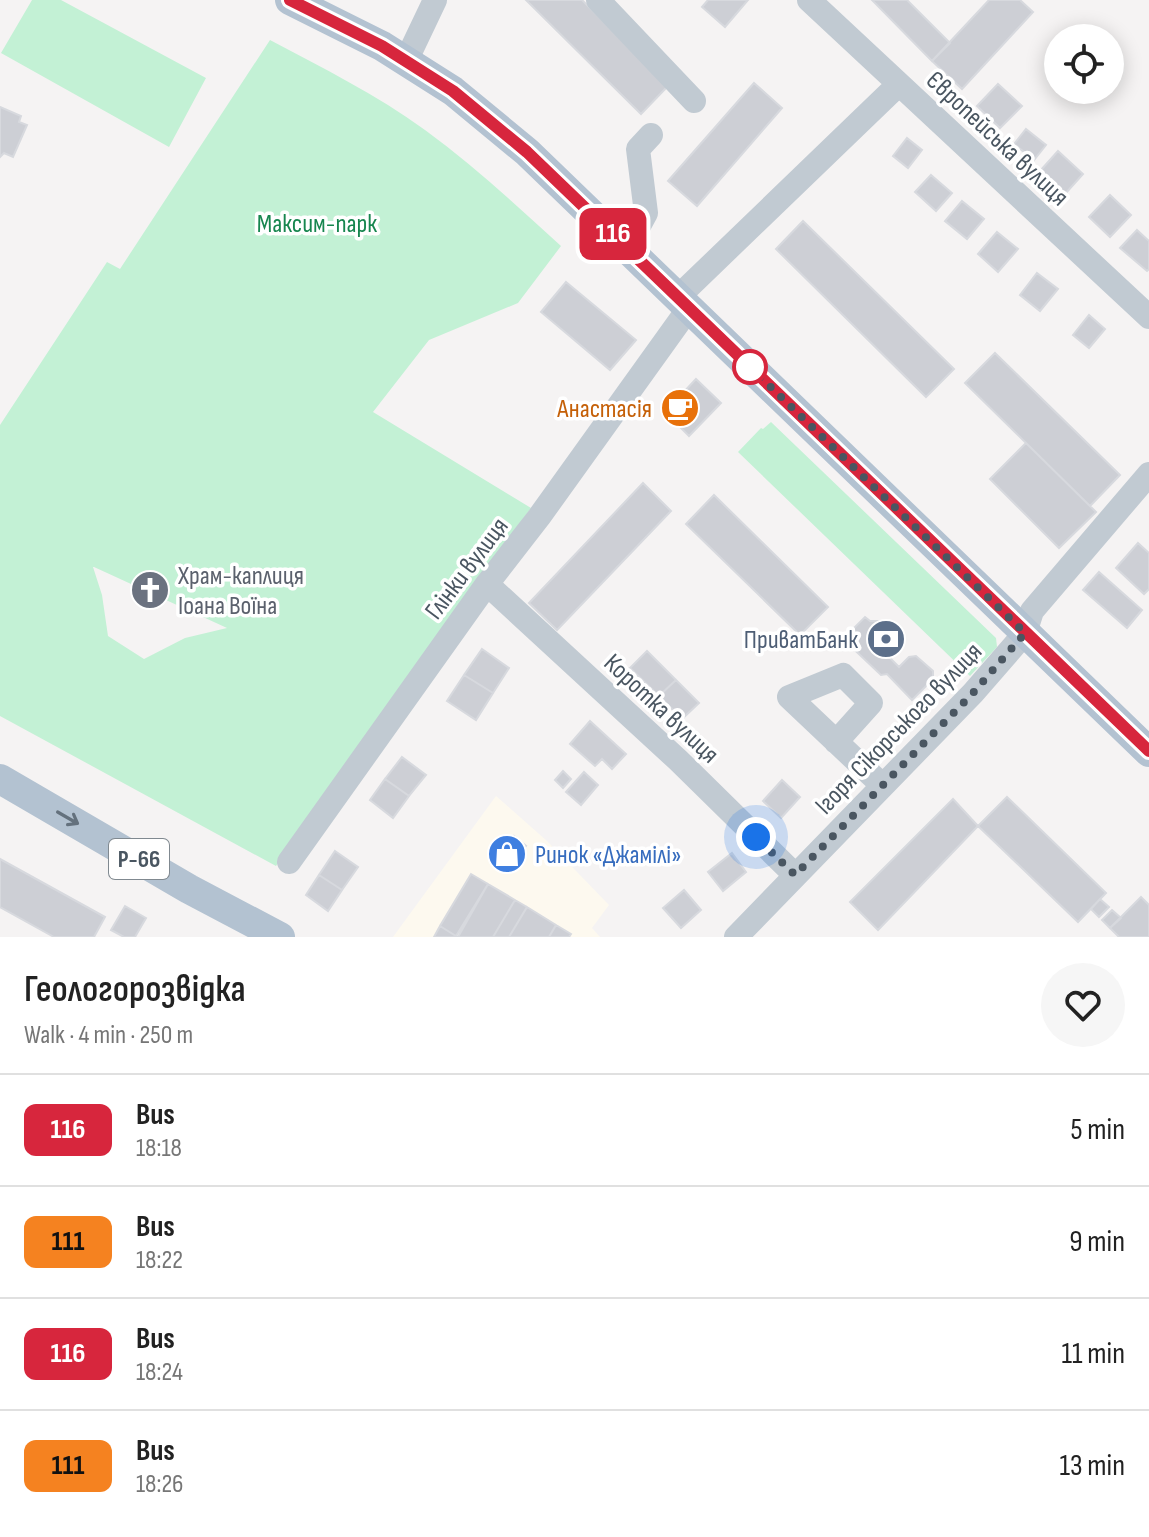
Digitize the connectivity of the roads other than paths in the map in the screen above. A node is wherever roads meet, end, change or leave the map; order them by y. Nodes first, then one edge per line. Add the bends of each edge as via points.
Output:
1 (290, 0) edge
2 (435, 0) edge
3 (598, 0) edge
4 (809, 0) edge
5 (406, 61) junction
6 (899, 84) junction
7 (694, 101) dead end
8 (651, 135) dead end
9 (627, 248) junction
10 (684, 303) junction
11 (1149, 317) edge
12 (1149, 474) edge
13 (487, 584) junction
14 (1025, 633) junction
15 (836, 742) dead end
16 (1149, 752) edge
17 (0, 779) edge
18 (882, 785) junction
19 (289, 862) dead end
20 (795, 875) junction
21 (280, 937) edge
22 (736, 937) edge

1 - 5 main road
2 - 5 street
3 - 7 street
4 - 6 street, Європейська вулиця
5 - 9 main road via 453,91 527,152
6 - 10 street, Глінки вулиця
6 - 11 street, Європейська вулиця
8 - 9 street via 638,149 646,213
9 - 10 main road
10 - 13 street, Глінки вулиця via 539,517
10 - 14 main road
12 - 14 street, Ігоря Сікорського вулиця via 1032,611
13 - 19 street, Глінки вулиця
13 - 20 street, Коротка вулиця
14 - 16 main road
14 - 18 street, Ігоря Сікорського вулиця
15 - 18 street
17 -> 21 main road, Р-66
18 - 20 street, Ігоря Сікорського вулиця
20 - 22 street, Ігоря Сікорського вулиця

